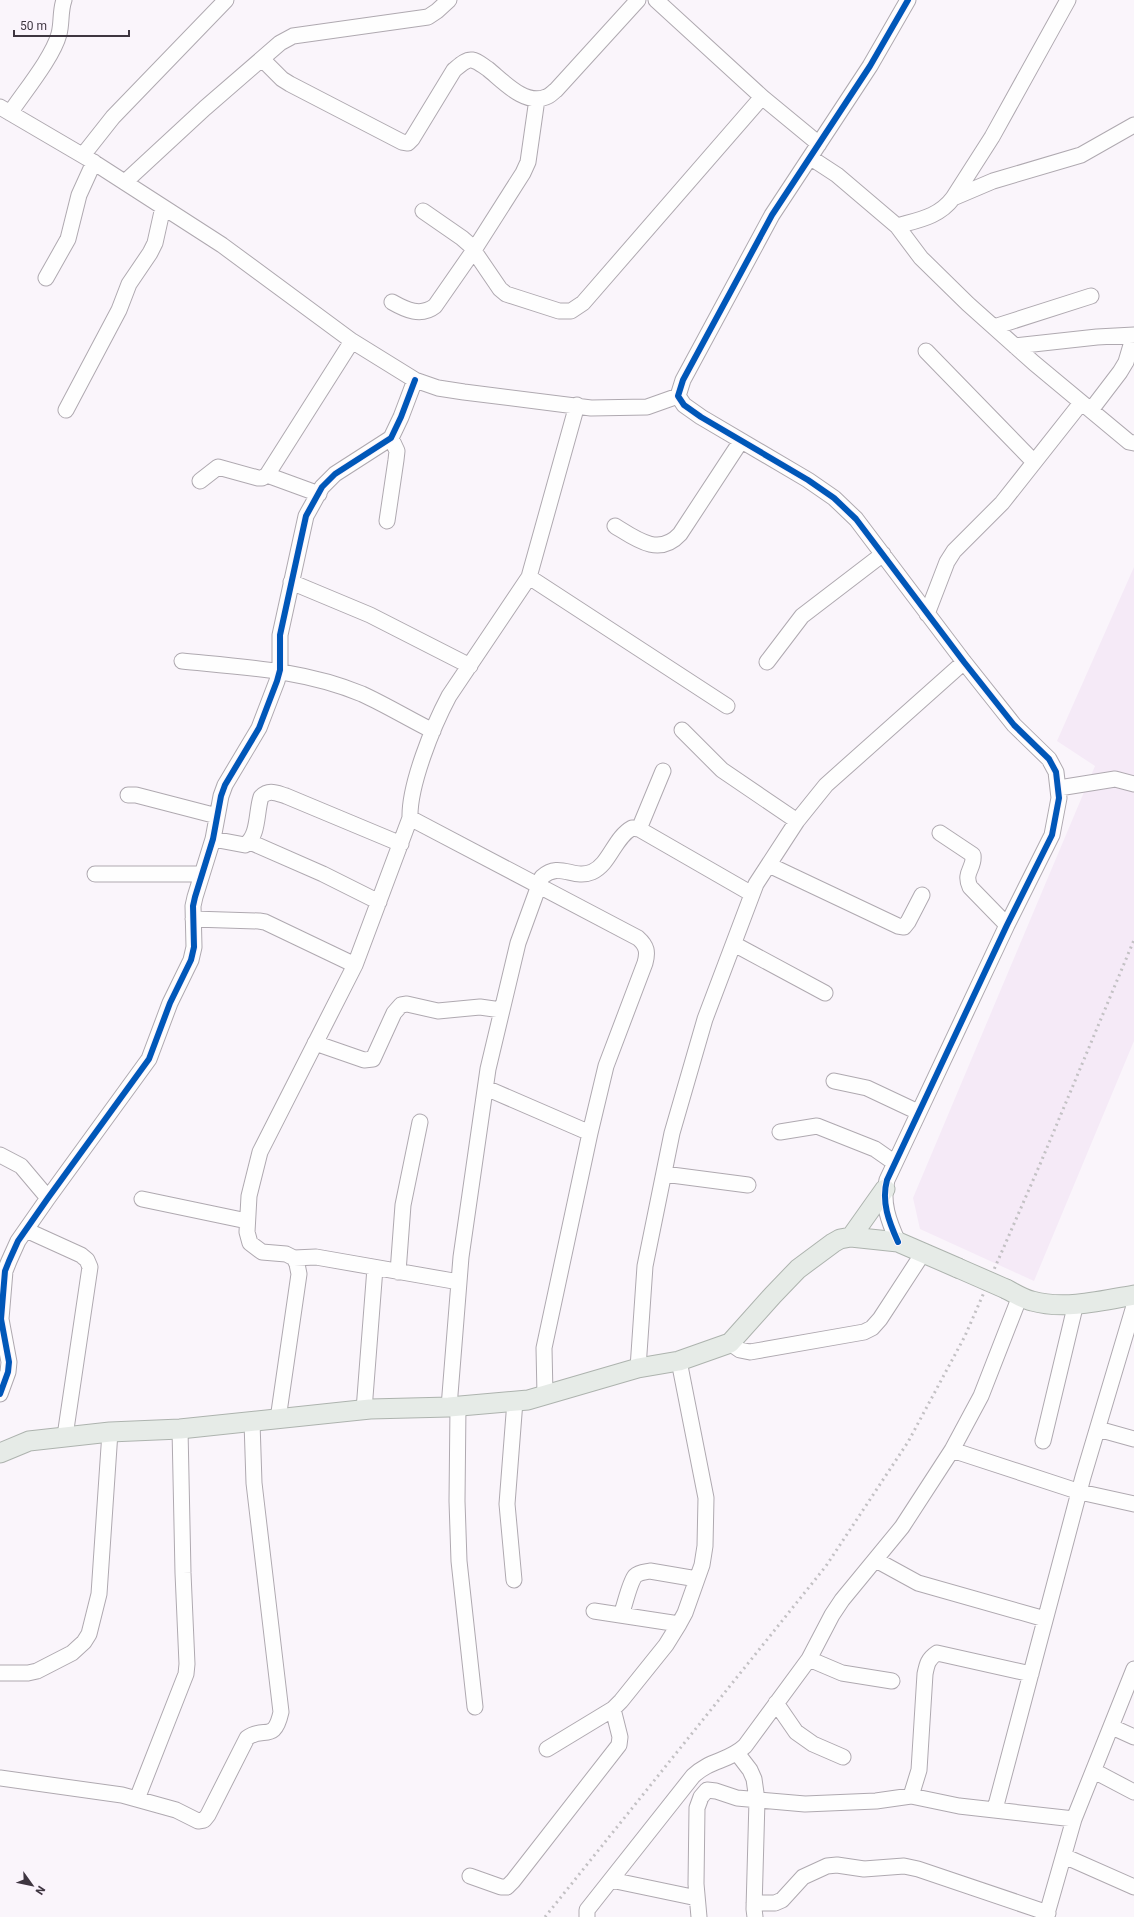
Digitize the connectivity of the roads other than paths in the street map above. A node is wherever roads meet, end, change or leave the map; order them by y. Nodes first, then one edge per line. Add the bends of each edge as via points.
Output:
1 (64, 0) edge
2 (226, 0) edge
3 (449, 0) edge
4 (638, 0) edge
5 (656, 0) edge
6 (908, 0) edge
7 (1068, 0) edge
8 (262, 59) junction
9 (762, 97) junction
10 (537, 99) junction
11 (5, 110) edge
12 (1134, 125) edge
13 (819, 144) junction
14 (811, 158) junction
15 (88, 159) junction
16 (124, 182) junction
17 (953, 198) junction
18 (163, 207) junction
19 (423, 211) dead end
20 (897, 226) junction
21 (474, 250) junction
22 (46, 278) dead end
23 (1092, 296) dead end
24 (392, 302) dead end
25 (994, 327) junction
26 (1134, 335) edge
27 (352, 341) junction
28 (1015, 346) junction
29 (926, 351) dead end
30 (415, 380) junction
31 (678, 396) junction
32 (577, 405) junction
33 (1086, 406) junction
34 (66, 410) dead end
35 (391, 438) junction
36 (741, 441) junction
37 (1134, 443) edge
38 (1034, 462) junction
39 (267, 475) junction
40 (200, 481) dead end
41 (319, 494) junction
42 (387, 521) dead end
43 (615, 526) dead end
44 (883, 554) junction
45 (529, 577) junction
46 (291, 582) junction
47 (927, 614) junction
48 (182, 661) dead end
49 (767, 662) dead end
50 (964, 662) junction
51 (470, 666) junction
52 (280, 670) junction
53 (727, 706) dead end
54 (682, 730) dead end
55 (433, 731) junction
56 (663, 771) dead end
57 (1134, 784) edge
58 (1059, 788) junction
59 (128, 795) dead end
60 (217, 816) junction
61 (410, 818) junction
62 (797, 821) junction
63 (639, 829) junction
64 (940, 833) dead end
65 (213, 839) junction
66 (250, 842) junction
67 (401, 844) junction
68 (768, 865) junction
69 (95, 874) dead end
70 (202, 874) junction
71 (538, 886) junction
72 (752, 894) junction
73 (922, 895) dead end
74 (379, 902) junction
75 (193, 920) junction
76 (1007, 925) junction
77 (734, 944) junction
78 (356, 965) junction
79 (825, 993) dead end
80 (501, 1010) junction
81 (315, 1043) junction
82 (834, 1081) dead end
83 (486, 1088) junction
84 (918, 1112) junction
85 (420, 1122) dead end
86 (780, 1132) dead end
87 (590, 1133) junction
88 (0, 1155) edge
89 (895, 1163) junction
90 (664, 1174) junction
91 (748, 1185) dead end
92 (885, 1189) junction
93 (48, 1198) junction
94 (142, 1199) dead end
95 (247, 1221) junction
96 (26, 1230) junction
97 (851, 1237) junction
98 (898, 1242) junction
99 (923, 1253) junction
100 (294, 1258) junction
101 (375, 1268) junction
102 (398, 1272) junction
103 (459, 1282) junction
104 (1013, 1293) junction
105 (1134, 1295) edge
106 (1076, 1303) junction
107 (1134, 1306) edge
108 (730, 1343) junction
109 (679, 1361) junction
110 (638, 1368) junction
111 (0, 1394) edge
112 (545, 1395) junction
113 (515, 1401) junction
114 (454, 1406) junction
115 (364, 1410) junction
116 (278, 1419) junction
117 (252, 1422) junction
118 (1098, 1428) junction
119 (180, 1429) junction
120 (110, 1432) junction
121 (65, 1436) junction
122 (1134, 1439) edge
123 (1043, 1441) dead end
124 (952, 1450) junction
125 (0, 1453) edge
126 (1080, 1492) junction
127 (1134, 1504) edge
128 (876, 1560) junction
129 (697, 1579) junction
130 (514, 1580) dead end
131 (594, 1611) dead end
132 (621, 1615) junction
133 (1045, 1619) junction
134 (680, 1624) junction
135 (808, 1660) junction
136 (1134, 1669) edge
137 (0, 1673) edge
138 (1031, 1674) junction
139 (892, 1681) dead end
140 (776, 1703) junction
141 (474, 1707) dead end
142 (613, 1709) junction
143 (1112, 1727) junction
144 (1134, 1736) edge
145 (547, 1749) dead end
146 (737, 1753) junction
147 (843, 1757) dead end
148 (1094, 1771) junction
149 (0, 1778) edge
150 (1134, 1792) edge
151 (911, 1796) junction
152 (137, 1799) junction
153 (757, 1800) junction
154 (995, 1809) junction
155 (1074, 1819) junction
156 (1064, 1856) junction
157 (470, 1876) dead end
158 (611, 1880) junction
159 (1134, 1887) edge
160 (697, 1898) junction
161 (755, 1910) edge
162 (1047, 1915) edge
163 (586, 1917) edge
164 (699, 1917) edge

1 - 11 street via 60,32 53,48
2 - 15 street via 113,117
3 - 8 street via 437,11 422,18 293,36 280,43
4 - 10 street via 556,90 547,97
5 - 9 street
6 - 13 street via 870,66
7 - 17 street via 992,137
8 - 10 street via 290,84 408,143 454,70 462,63 471,60 479,62 526,97
8 - 16 street
9 - 13 street
9 - 21 street via 583,303 571,311 558,311 506,294
10 - 21 street via 528,162
11 - 15 street
12 - 17 street via 1081,156 994,181
13 - 14 street
14 - 20 street via 837,175
14 - 31 street via 774,211 746,260 683,380
15 - 16 street
15 - 22 street via 68,239
16 - 18 street
17 - 20 street via 948,205 931,216
18 - 27 street via 222,245
18 - 34 street via 155,243 129,284 119,310
19 - 21 street via 462,238
20 - 25 street via 921,258
21 - 24 street via 429,311 410,311
23 - 25 street
25 - 28 street
26 - 28 street
26 - 33 street via 1126,362 1120,372
27 - 30 street
27 - 39 street
28 - 33 street
29 - 38 street
30 - 32 street via 457,391
30 - 35 street
31 - 32 street via 647,407 591,408
31 - 36 street via 684,405
32 - 45 street
33 - 37 street via 1129,442
33 - 38 street
35 - 41 street via 335,474
35 - 42 street via 397,455
36 - 43 street via 673,542 664,545 642,542
36 - 44 street via 834,498 856,519
38 - 47 street via 1002,503 954,551
39 - 40 street via 258,478 218,467 212,469
39 - 41 street
41 - 46 street via 303,525
44 - 47 street
44 - 49 street via 802,616
45 - 51 street
45 - 53 street
46 - 51 street via 370,615
46 - 52 street via 280,635
47 - 50 street
48 - 52 street
50 - 58 street via 1014,725 1049,759 1056,772
50 - 62 street via 826,785
51 - 55 street via 449,696
52 - 55 street via 362,694
52 - 60 street via 259,728 225,786
54 - 62 street via 722,770
55 - 61 street via 422,760 410,808
56 - 63 street
57 - 58 street via 1115,779
58 - 76 street via 1060,798 1052,835
59 - 60 street
60 - 65 street
61 - 67 street
61 - 71 street
62 - 68 street
63 - 71 street via 632,828 626,831 592,872 583,874 548,871
63 - 72 street
64 - 76 street via 973,855 974,860 967,873 970,888
65 - 66 street via 245,845
65 - 70 street
66 - 67 street via 254,835 261,797 265,792 272,792
66 - 74 street via 324,874
67 - 74 street
68 - 72 street
68 - 73 street via 898,926 904,927 908,922
69 - 70 street
70 - 75 street via 195,897
71 - 80 street via 518,943
71 - 87 street via 638,938 646,947 645,963 606,1066
72 - 77 street
74 - 78 street
75 - 78 street via 265,922
75 - 93 street via 194,947 191,960 170,1003 149,1059
76 - 84 street
77 - 79 street
77 - 90 street via 706,1019 672,1133
78 - 81 street
80 - 81 street via 480,1007 438,1011 401,1005 394,1012 373,1059 364,1060
80 - 83 street
81 - 95 street via 260,1152 249,1196
82 - 84 street via 867,1088
83 - 87 street
83 - 103 street
84 - 89 street
85 - 102 street via 403,1205
86 - 89 street via 818,1126 875,1149
87 - 112 street via 544,1348
88 - 93 street via 21,1166
89 - 92 street
90 - 91 street
90 - 110 street via 646,1266
92 - 97 main road
92 - 98 street via 888,1218
93 - 96 street
94 - 95 street
95 - 100 street via 250,1243 256,1248 262,1252 286,1254
96 - 111 street via 18,1241 5,1271 2,1324 9,1362
96 - 121 street via 81,1255 90,1267
97 - 98 main road
97 - 108 main road via 833,1243 798,1269
98 - 99 main road
99 - 104 main road, bridge
99 - 108 street via 880,1319 864,1332 756,1352 740,1350
100 - 101 street via 316,1257
100 - 116 street via 299,1274
101 - 102 street
101 - 115 street
102 - 103 street
103 - 114 street
104 - 106 main road via 1030,1301 1049,1304
104 - 124 street via 981,1396
105 - 106 main road
106 - 123 street
107 - 118 street
108 - 109 main road
109 - 110 main road
109 - 129 street via 707,1509 705,1546
110 - 112 main road
112 - 113 main road
113 - 114 main road
113 - 130 street via 507,1504
114 - 115 main road
114 - 141 street via 459,1561
115 - 116 main road
116 - 117 main road
117 - 119 main road
117 - 152 street via 254,1483 281,1712 279,1723 275,1730 269,1733 253,1733 247,1738 204,1820 198,1821 176,1810
118 - 122 street
118 - 126 street
119 - 120 main road
119 - 152 street via 186,1674
120 - 121 main road
120 - 137 street via 99,1594 89,1634 72,1653 37,1671
121 - 125 main road via 29,1441
124 - 126 street
124 - 128 street via 902,1527
126 - 127 street
126 - 133 street
128 - 133 street via 918,1583
128 - 135 street via 839,1605
129 - 132 street via 643,1572 632,1582
129 - 134 street
131 - 132 street
132 - 134 street
133 - 138 street
134 - 142 street via 661,1652
135 - 139 street via 842,1673
135 - 140 street
136 - 143 street
138 - 151 street via 937,1653 931,1657 925,1674 919,1770
138 - 154 street
140 - 146 street
140 - 147 street via 796,1732 814,1744
142 - 145 street
142 - 157 street via 620,1737 619,1745 513,1881 507,1887 501,1887
143 - 144 street
143 - 148 street
146 - 153 street via 752,1774
146 - 158 street via 710,1763 693,1776
148 - 150 street
148 - 155 street
149 - 152 street
151 - 153 street via 876,1801 805,1804
151 - 154 street via 959,1806
153 - 160 street via 707,1790 701,1797 697,1808
153 - 161 street
154 - 155 street
155 - 156 street
156 - 159 street
156 - 162 street
158 - 160 street
158 - 163 street via 587,1910
160 - 164 street
161 - 162 street via 782,1900 803,1877 827,1866 904,1866

